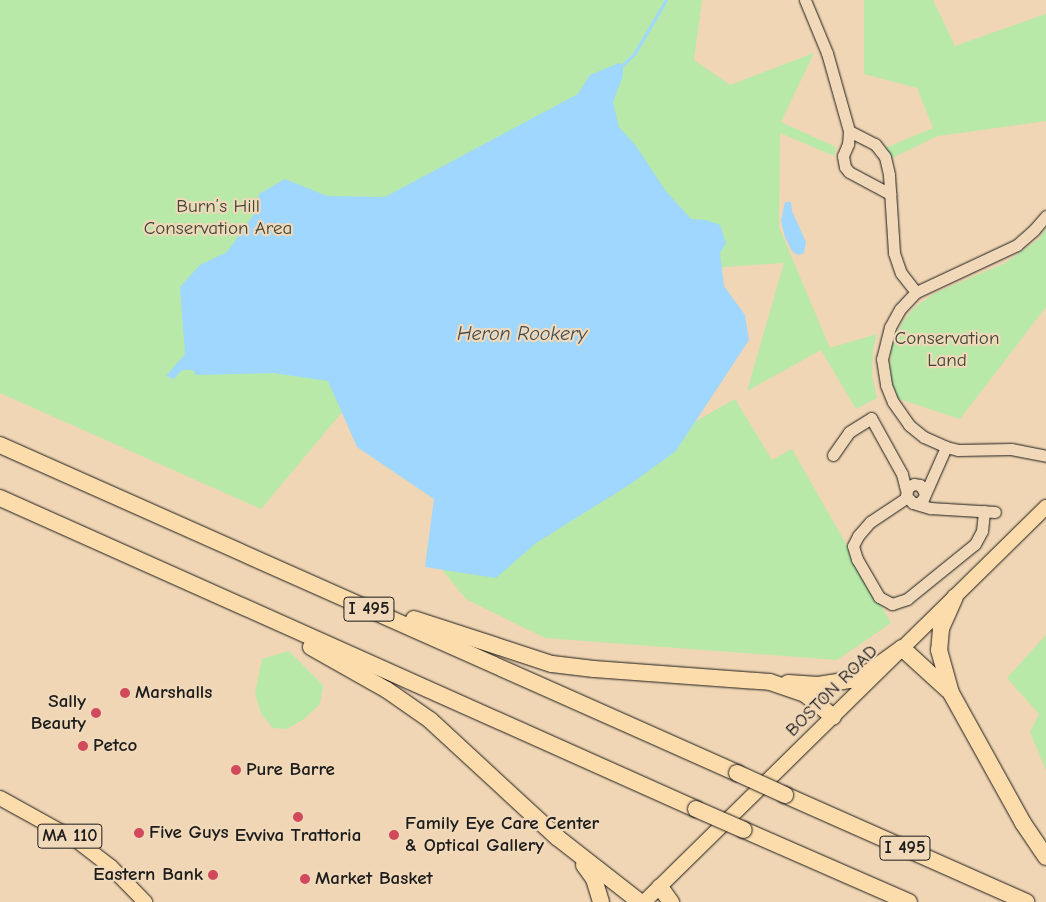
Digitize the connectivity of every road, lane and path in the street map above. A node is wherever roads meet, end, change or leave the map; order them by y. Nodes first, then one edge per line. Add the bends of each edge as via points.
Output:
1 (805, 0) edge
2 (849, 131) junction
3 (890, 194) junction
4 (1046, 216) edge
5 (916, 292) junction
6 (0, 445) edge
7 (946, 447) junction
8 (833, 455) dead end
9 (1046, 456) edge
10 (916, 493) junction
11 (0, 498) edge
12 (1046, 506) edge
13 (328, 590) junction
14 (955, 597) junction
15 (254, 612) junction
16 (902, 648) junction
17 (775, 683) junction
18 (951, 693) junction
19 (833, 717) junction
20 (0, 798) edge
21 (568, 846) junction
22 (1046, 857) edge
23 (660, 887) junction
24 (146, 902) edge
25 (601, 902) edge
26 (640, 902) edge
27 (644, 902) edge
28 (672, 902) edge
29 (909, 902) edge
30 (1026, 902) edge

1 - 2 street via 827,53
2 - 3 street via 881,150 888,167
2 - 3 street via 843,156 845,167
3 - 5 street via 894,254 901,272
4 - 5 street via 1017,245
5 - 7 street via 900,309 886,337 883,376 893,402 909,425
6 - 13 highway, I 495
7 - 9 street via 1021,449
7 - 10 street via 935,470
8 - 10 street via 849,432 871,418
10 - 10 street via 870,522 853,546 879,597 892,604 908,599 975,544 989,512 925,507
11 - 15 highway, I 495
12 - 14 main road, BOSTON ROAD
13 - 17 highway via 552,664
13 - 30 highway, I 495, bridge
14 - 16 main road, BOSTON ROAD
14 - 18 highway via 942,629 939,650
15 - 21 highway via 411,706 453,740
15 - 29 highway, I 495, bridge
16 - 17 highway via 869,672 851,680 818,684
16 - 18 highway
16 - 19 main road, BOSTON ROAD
17 - 19 highway via 805,694
18 - 22 highway via 1023,823
19 - 23 main road, BOSTON ROAD
20 - 24 main road, MA 110 via 76,840
21 - 25 highway via 594,879
21 - 26 highway
23 - 27 main road, BOSTON ROAD
23 - 28 highway

